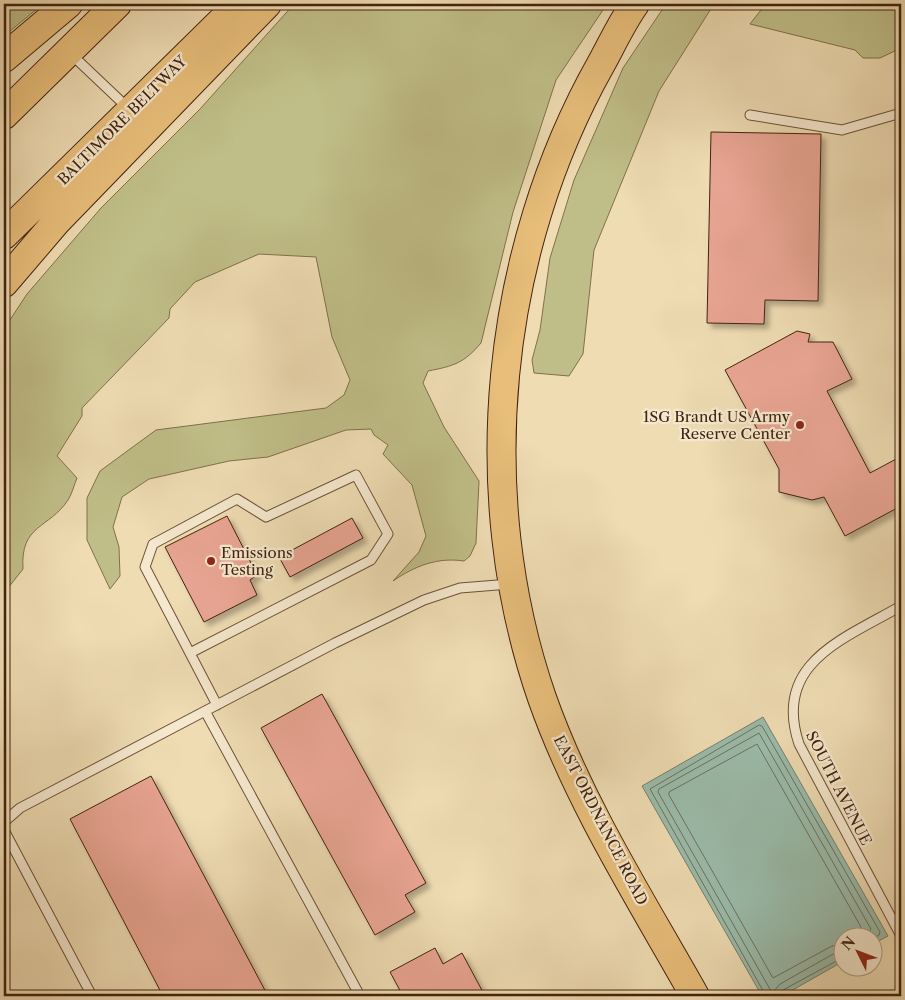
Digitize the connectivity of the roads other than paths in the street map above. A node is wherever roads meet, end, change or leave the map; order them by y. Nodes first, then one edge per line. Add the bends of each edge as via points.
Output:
1 (68, 4) edge
2 (117, 4) edge
3 (239, 4) edge
4 (268, 4) edge
5 (635, 4) edge
6 (68, 52) junction
7 (4, 58) edge
8 (131, 111) junction
9 (901, 113) edge
10 (4, 115) edge
11 (750, 115) dead end
12 (4, 235) edge
13 (4, 283) edge
14 (513, 584) junction
15 (901, 606) edge
16 (190, 653) junction
17 (217, 705) junction
18 (205, 711) junction
19 (4, 822) edge
20 (4, 830) edge
21 (901, 936) edge
22 (901, 993) edge
23 (92, 996) edge
24 (360, 996) edge
25 (696, 996) edge
26 (896, 996) edge

1 - 7 main road
2 - 6 main road
3 - 8 main road, BALTIMORE BELTWAY
4 - 13 main road via 56,221
5 - 14 main road, EAST ORDNANCE ROAD via 579,102 546,181 528,247 510,333 502,425 504,504
6 - 8 lane
6 - 10 main road
8 - 12 main road, BALTIMORE BELTWAY
9 - 11 lane via 842,130
14 - 17 lane via 460,588 424,600
14 - 25 main road, EAST ORDNANCE ROAD via 542,698 570,764 612,848
15 - 21 lane, SOUTH AVENUE via 834,642 809,665 792,705 793,726 799,744
16 - 16 lane via 371,560 388,534 356,475 266,517 237,500 153,544 145,567
16 - 17 lane
17 - 18 lane
18 - 19 lane via 20,808
18 - 24 lane
20 - 23 lane
22 - 26 lane

